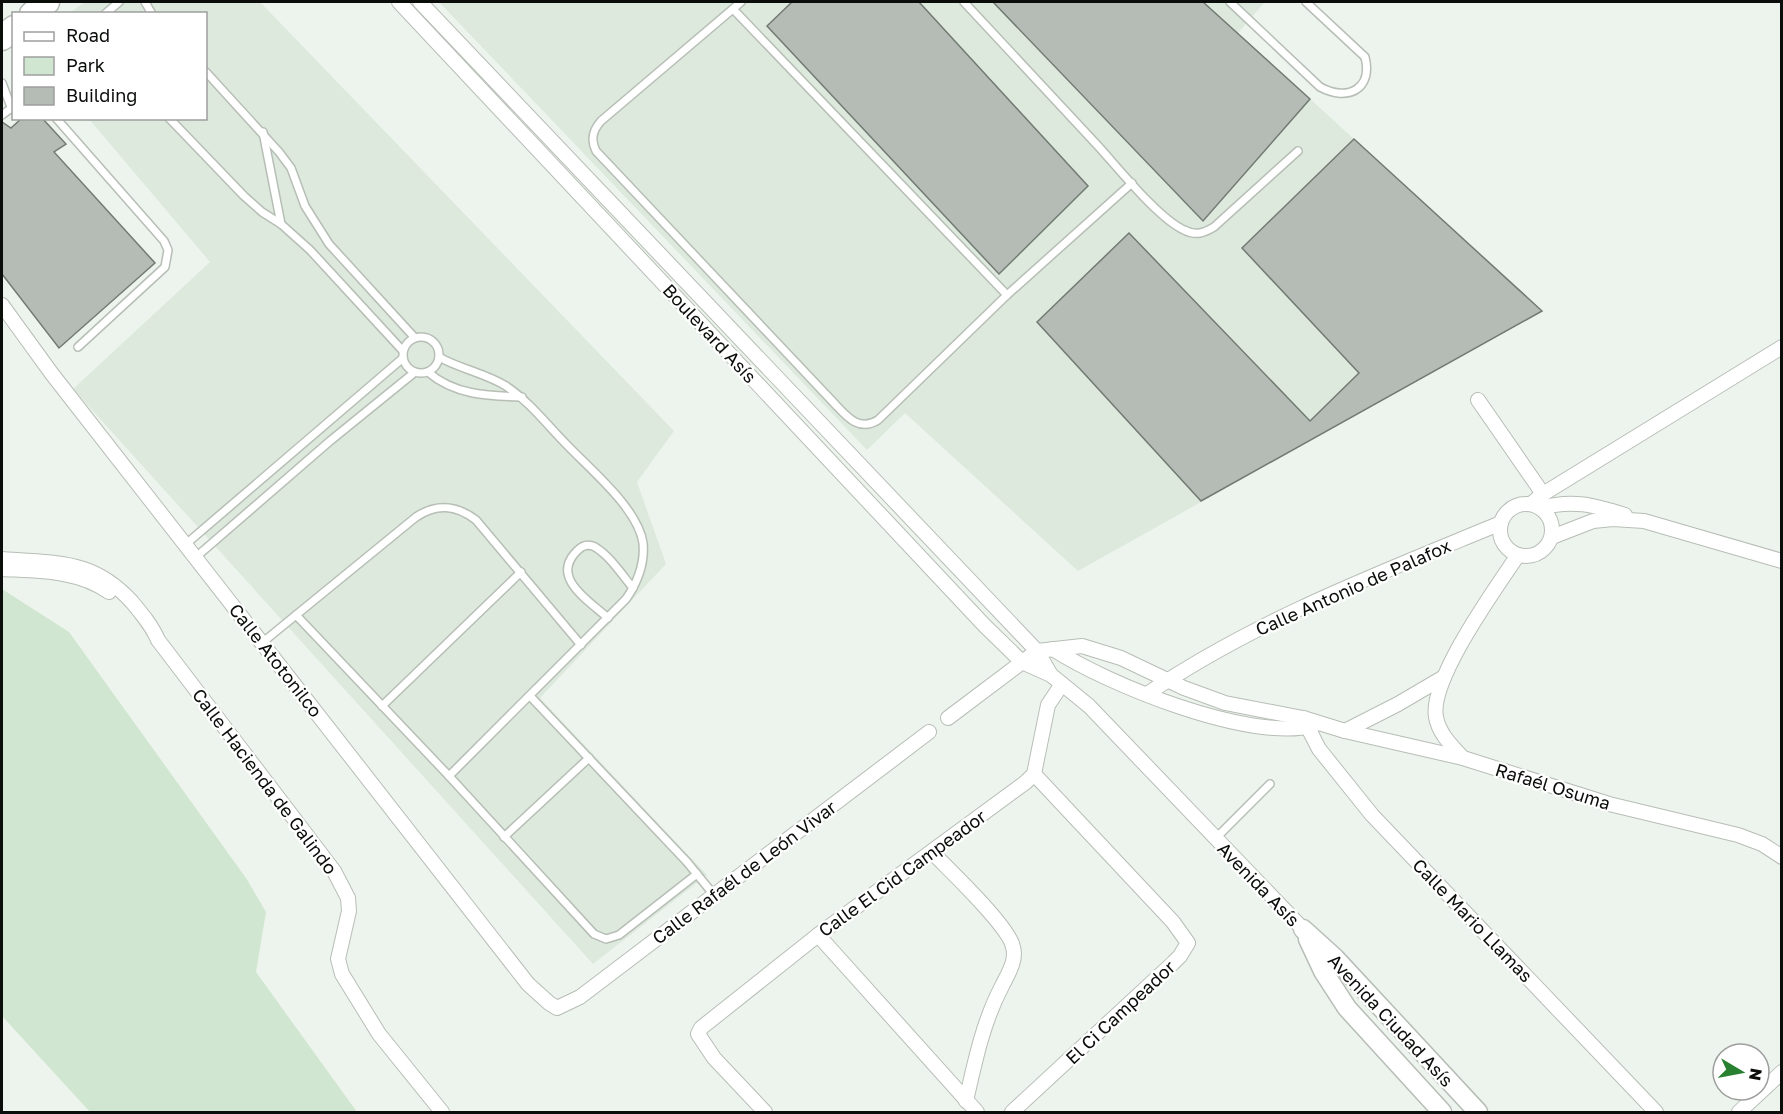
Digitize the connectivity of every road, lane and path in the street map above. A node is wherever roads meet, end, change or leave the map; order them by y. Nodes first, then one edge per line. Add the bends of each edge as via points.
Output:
1 (47, 2) edge
2 (119, 2) edge
3 (399, 2) edge
4 (420, 2) edge
5 (741, 2) edge
6 (963, 2) edge
7 (1230, 2) edge
8 (1306, 2) edge
9 (1315, 2) edge
10 (733, 9) junction
11 (34, 12) edge
12 (107, 12) edge
13 (1317, 12) junction
14 (207, 73) edge
15 (2, 83) edge
16 (12, 106) edge
17 (2, 115) edge
18 (58, 120) edge
19 (171, 120) edge
20 (262, 132) junction
21 (1298, 151) dead end
22 (1132, 183) junction
23 (628, 221) junction
24 (281, 224) junction
25 (616, 233) junction
26 (1007, 295) junction
27 (2, 305) edge
28 (415, 338) junction
29 (1782, 346) edge
30 (78, 347) dead end
31 (403, 354) junction
32 (439, 357) junction
33 (415, 372) junction
34 (428, 372) junction
35 (522, 398) junction
36 (1478, 400) dead end
37 (320, 428) junction
38 (330, 441) junction
39 (850, 454) junction
40 (837, 469) junction
41 (1538, 502) junction
42 (1644, 521) junction
43 (1501, 523) junction
44 (1552, 537) junction
45 (932, 540) junction
46 (186, 544) junction
47 (918, 555) junction
48 (1518, 555) junction
49 (196, 557) junction
50 (1782, 561) edge
51 (7, 565) edge
52 (521, 572) junction
53 (633, 588) junction
54 (296, 615) junction
55 (608, 618) junction
56 (263, 642) junction
57 (581, 645) junction
58 (1053, 649) junction
59 (1037, 651) junction
60 (1022, 662) junction
61 (1444, 677) junction
62 (1056, 679) junction
63 (1168, 680) junction
64 (1147, 694) junction
65 (530, 696) junction
66 (382, 706) junction
67 (948, 718) dead end
68 (1305, 723) junction
69 (1345, 731) junction
70 (929, 732) dead end
71 (589, 758) junction
72 (1463, 758) junction
73 (1034, 774) junction
74 (449, 776) junction
75 (1270, 784) dead end
76 (504, 837) junction
77 (1215, 839) junction
78 (932, 852) junction
79 (1782, 856) edge
80 (697, 874) junction
81 (714, 895) junction
82 (1303, 930) junction
83 (818, 935) junction
84 (557, 1008) joint
85 (1782, 1072) edge
86 (966, 1101) junction
87 (442, 1113) edge
88 (765, 1113) edge
89 (977, 1113) edge
90 (1012, 1113) edge
91 (1442, 1113) edge
92 (1478, 1113) edge
93 (1656, 1113) edge
94 (1739, 1113) edge

1 - 11 highway
2 - 12 lane
3 - 25 street, Boulevard Asís
4 - 23 street, Boulevard Asís
5 - 10 lane
6 - 22 lane
7 - 13 lane via 1320,87 1341,95 1352,92 1365,76 1365,57
8 - 13 lane
9 - 13 lane
10 - 26 lane
10 - 26 lane via 602,121 593,133 593,145 839,409 857,424 871,425
14 - 20 lane
15 - 16 lane
16 - 17 lane
18 - 30 lane via 168,250 165,267
19 - 24 lane via 244,196
20 - 24 lane
20 - 28 lane via 291,168 305,206 329,244
21 - 22 lane via 1204,233 1182,230
22 - 26 lane
23 - 25 street
23 - 39 street, Boulevard Asís
24 - 31 lane via 310,250
25 - 40 street, Boulevard Asís
27 - 46 street, Calle Atotonilco via 52,375
28 - 31 lane
28 - 32 lane via 432,341
29 - 41 street
31 - 33 lane via 409,369
31 - 37 lane
32 - 34 lane
32 - 35 lane via 490,378
33 - 34 lane
33 - 38 lane
34 - 35 lane via 463,391
35 - 53 lane via 614,494 637,526 643,543 642,560
36 - 41 street
37 - 38 lane
37 - 46 lane
38 - 49 lane
39 - 40 street
39 - 45 street, Boulevard Asís
40 - 47 street, Boulevard Asís
41 - 42 street via 1595,506
41 - 43 street via 1512,507
41 - 44 street via 1549,516
42 - 44 street via 1593,521
42 - 50 street
43 - 48 street via 1503,542
43 - 63 street, Calle Antonio de Palafox via 1275,619
44 - 48 street via 1539,554
45 - 47 street
45 - 59 street, Boulevard Asís
46 - 49 street, Calle Atotonilco
47 - 60 street, Boulevard Asís
48 - 61 street
49 - 56 street, Calle Atotonilco
51 - 87 street, Calle Hacienda de Galindo via 96,583 112,593 150,637 158,640 334,871 348,898 338,959 342,974 379,1034
52 - 54 lane via 476,520 464,511 438,507 425,510
52 - 57 lane
52 - 66 lane
53 - 55 lane
53 - 55 lane via 592,546 580,548 569,560 566,568 571,582
54 - 56 lane
54 - 66 lane
55 - 57 lane
56 - 84 street, Calle Atotonilco via 528,984
57 - 65 lane
58 - 59 street, Rafaél Osuma
58 - 63 street, Rafaél Osuma via 1091,648
58 - 64 street, Rafaél Osuma via 1090,671
59 - 60 street
59 - 62 street, Avenida Asís
60 - 62 street, Avenida Asís
60 - 67 street
61 - 69 street
61 - 72 street via 1436,699 1436,720 1444,737
62 - 73 street
62 - 77 street, Avenida Asís via 1089,706
63 - 64 street, Calle Antonio de Palafox
63 - 68 street, Rafaél Osuma via 1225,703
64 - 68 street, Rafaél Osuma via 1193,711 1255,726
65 - 71 lane
65 - 74 lane
66 - 74 lane
68 - 69 street, Rafaél Osuma
68 - 93 street, Calle Mario Llamas via 1319,749 1372,815
69 - 72 street, Rafaél Osuma
70 - 81 street, Calle Rafaél de León Vivar
71 - 76 lane
71 - 80 lane
72 - 79 street, Rafaél Osuma via 1590,798 1738,835
73 - 78 street, Calle El Cid Campeador
73 - 90 street, El Ci Campeador via 1173,922 1188,943 1173,963
74 - 76 lane
75 - 77 lane
76 - 80 lane via 594,934 606,939 620,935
77 - 82 street, Avenida Asís
78 - 83 street, Calle El Cid Campeador
78 - 86 street via 996,920 1013,946 1013,961 980,1039
80 - 81 lane
81 - 84 street, Calle Rafaél de León Vivar via 580,997
82 - 91 street, Avenida Asís via 1323,972 1347,1008
82 - 92 street, Avenida Ciudad Asís via 1335,958
83 - 86 street
83 - 88 street, Calle El Cid Campeador via 716,1015 698,1034 714,1058
85 - 94 street
86 - 89 street

